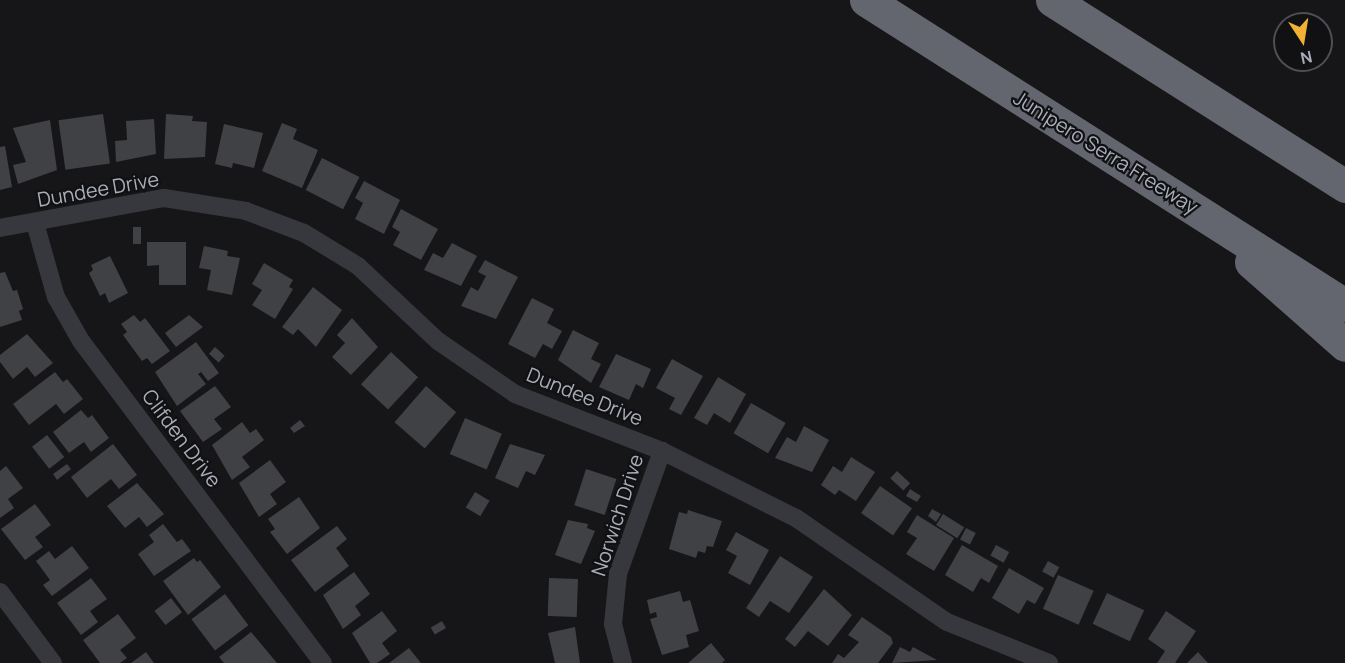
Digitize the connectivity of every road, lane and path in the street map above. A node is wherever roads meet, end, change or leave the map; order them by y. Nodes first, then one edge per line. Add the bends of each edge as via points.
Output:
1 (866, 0) edge
2 (1052, 0) edge
3 (1345, 186) edge
4 (1200, 213) junction
5 (35, 223) junction
6 (0, 228) edge
7 (1345, 305) edge
8 (1345, 345) edge
9 (662, 451) junction
10 (0, 592) edge
11 (53, 663) edge
12 (323, 663) edge
13 (623, 663) edge
14 (1049, 663) edge

1 - 4 highway, Junipero Serra Freeway
2 - 3 highway
4 - 7 highway, Junipero Serra Freeway
4 - 8 highway via 1274,285
5 - 6 street, Dundee Drive
5 - 9 street, Dundee Drive via 164,198 246,211 304,233 358,266 438,341 515,394
5 - 12 street, Clifden Drive via 56,297 81,342
9 - 13 street, Norwich Drive via 618,574 613,624
9 - 14 street, Dundee Drive via 796,518 946,622
10 - 11 street

